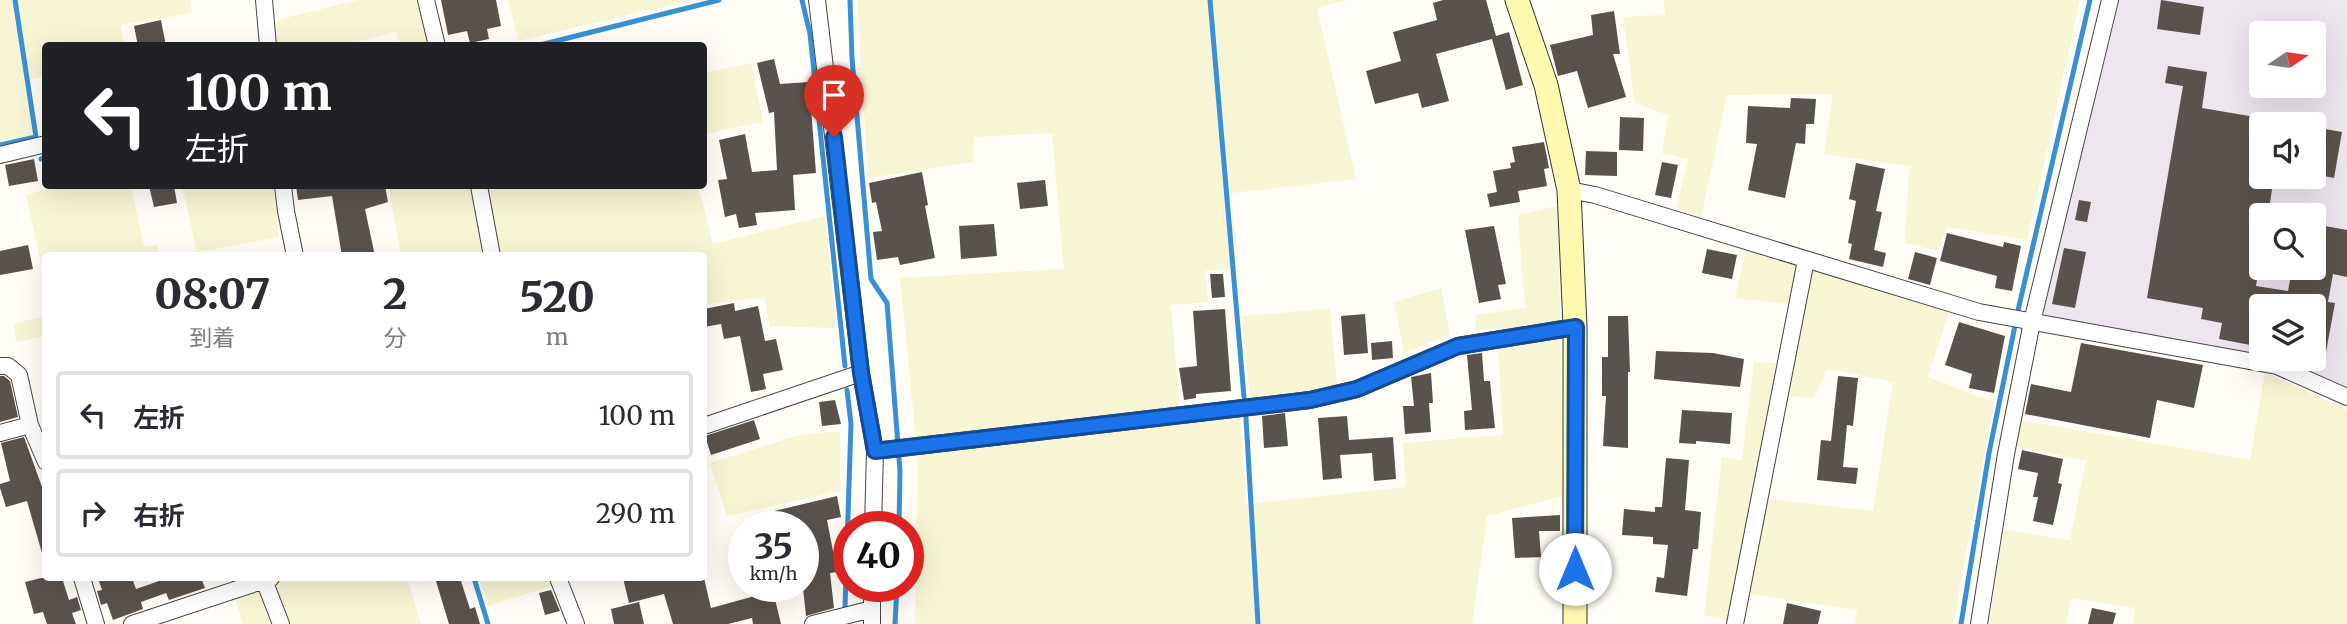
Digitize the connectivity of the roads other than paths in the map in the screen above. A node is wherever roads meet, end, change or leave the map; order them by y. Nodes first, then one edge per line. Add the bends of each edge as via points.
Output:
1 (264, 0) edge
2 (426, 0) edge
3 (817, 0) edge
4 (1517, 0) edge
5 (2109, 0) edge
6 (268, 42) edge
7 (436, 42) edge
8 (42, 145) edge
9 (0, 155) edge
10 (284, 189) edge
11 (480, 189) edge
12 (1569, 190) junction
13 (294, 252) edge
14 (491, 252) edge
15 (1805, 260) junction
16 (2032, 323) junction
17 (1576, 327) junction
18 (0, 366) edge
19 (861, 373) junction
20 (2347, 397) edge
21 (30, 425) junction
22 (707, 425) edge
23 (0, 433) edge
24 (882, 450) junction
25 (42, 453) edge
26 (875, 511) edge
27 (83, 581) edge
28 (262, 581) edge
29 (269, 581) edge
30 (559, 581) edge
31 (872, 617) edge
32 (96, 624) edge
33 (132, 624) edge
34 (281, 624) edge
35 (576, 624) edge
36 (813, 624) edge
37 (1575, 624) edge
38 (1735, 624) edge
39 (1979, 624) edge

1 - 6 street
2 - 7 street
3 - 19 street
4 - 12 street via 1546,85
5 - 16 street
8 - 9 street
10 - 13 street
11 - 14 street
12 - 15 street
12 - 17 street
15 - 16 street
15 - 38 street
16 - 20 street via 2277,366
16 - 39 street
17 - 24 street via 1458,346 1357,389 1310,400
17 - 37 street
18 - 21 street via 8,366 19,376
19 - 22 street
19 - 24 street
21 - 23 street
21 - 25 street
24 - 26 street
27 - 32 street
28 - 33 street
29 - 34 street
30 - 35 street
31 - 36 street

